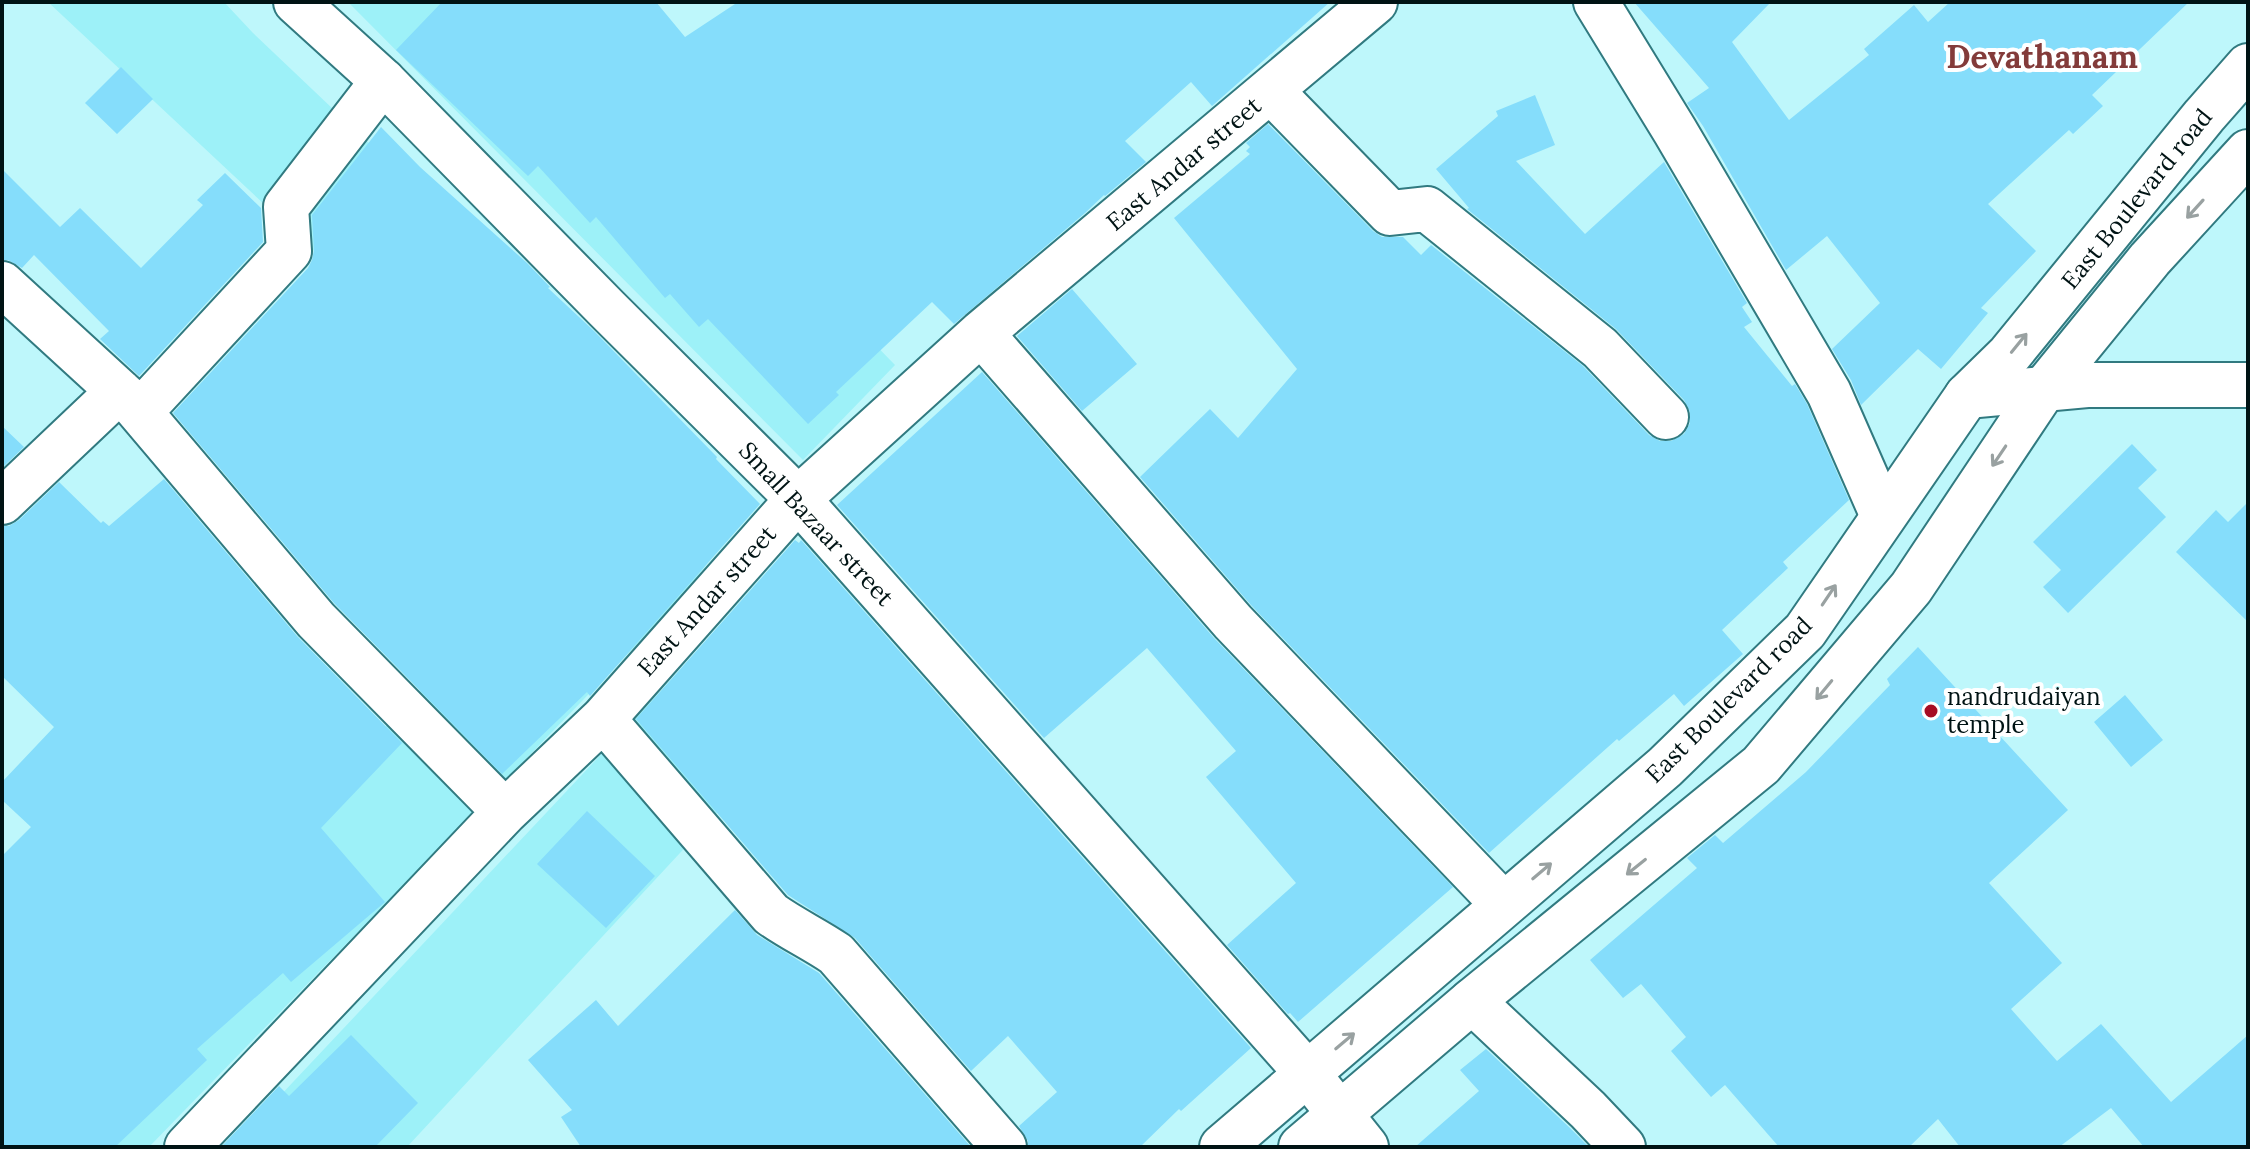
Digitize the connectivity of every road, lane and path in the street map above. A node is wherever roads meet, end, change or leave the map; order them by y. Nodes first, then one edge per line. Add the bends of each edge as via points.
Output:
1 (296, 2) edge
2 (1375, 2) edge
3 (1596, 2) edge
4 (2248, 66) edge
5 (383, 81) junction
6 (1271, 91) junction
7 (2248, 152) edge
8 (2, 284) edge
9 (981, 333) junction
10 (2248, 385) edge
11 (2044, 389) junction
12 (1967, 396) junction
13 (129, 401) junction
14 (1666, 417) dead end
15 (798, 499) junction
16 (2, 502) edge
17 (1883, 516) junction
18 (603, 719) junction
19 (505, 812) junction
20 (1503, 904) junction
21 (1472, 1001) junction
22 (1307, 1073) junction
23 (1353, 1130) edge
24 (187, 1147) edge
25 (1004, 1147) edge
26 (1222, 1147) edge
27 (1301, 1147) edge
28 (1623, 1147) edge

1 - 5 street, Small Bazaar street
2 - 6 street, East Andar street
3 - 17 street via 1829,393
12 -> 4 street, East Boulevard road via 2009,355
5 - 13 street via 286,207 289,251
5 - 15 street, Small Bazaar street
6 - 9 street, East Andar street
6 - 14 street via 1390,213 1427,209 1600,348
7 -> 11 street via 2150,259
8 - 13 street
9 - 15 street, East Andar street
9 - 20 street via 1233,622
10 - 11 street
11 - 12 street
11 -> 21 street via 1911,588 1761,765
12 - 17 street, East Boulevard road
13 - 16 street
13 - 19 street via 316,620
15 - 18 street, East Andar street
15 - 22 street, Small Bazaar street
20 -> 17 street, East Boulevard road via 1665,767 1805,631
18 - 19 street, East Andar street
18 - 25 street via 771,914 836,954
19 - 24 street, East Andar street
22 -> 20 street, East Boulevard road
21 - 23 street
21 - 28 street
22 - 23 street, Small Bazaar street
22 - 26 street, East Boulevard road
23 - 27 street

